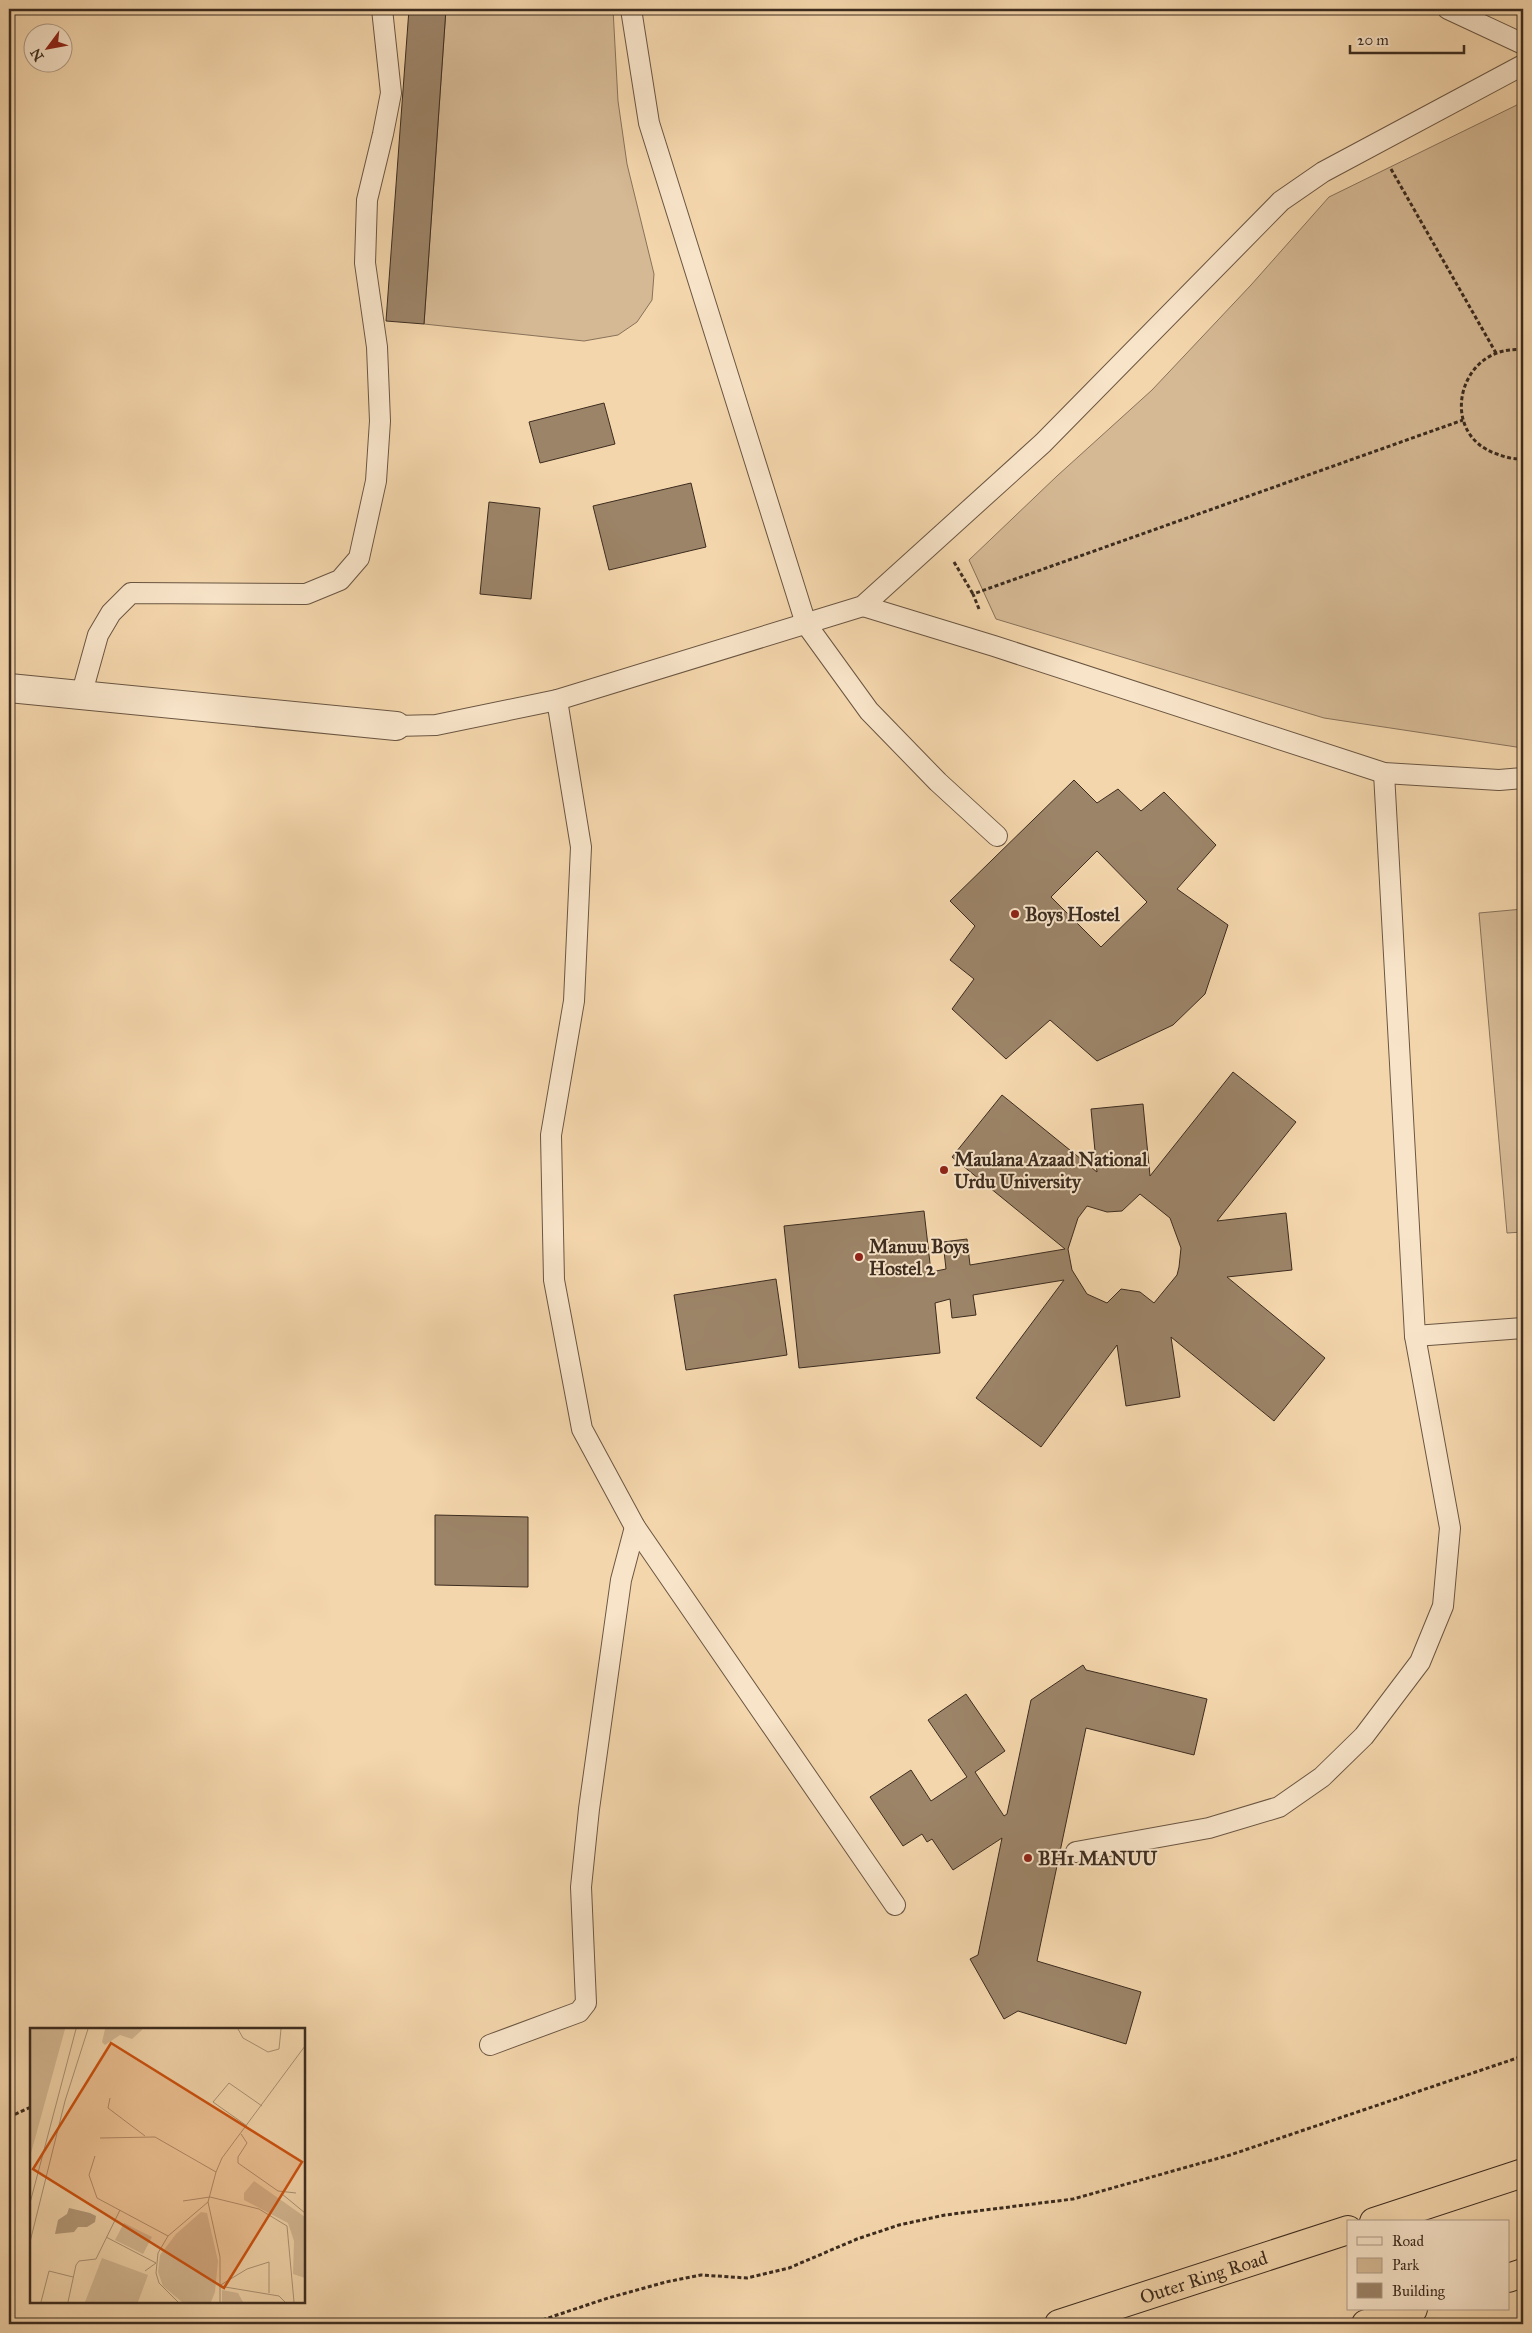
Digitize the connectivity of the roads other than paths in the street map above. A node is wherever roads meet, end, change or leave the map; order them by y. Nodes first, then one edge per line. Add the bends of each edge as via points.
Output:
1 (631, 9) edge
2 (1448, 9) edge
3 (383, 10) edge
4 (1523, 44) edge
5 (1523, 65) edge
6 (863, 606) junction
7 (806, 624) junction
8 (9, 688) edge
9 (81, 696) junction
10 (557, 700) junction
11 (396, 726) joint
12 (1384, 773) junction
13 (1523, 778) edge
14 (997, 836) dead end
15 (1523, 1328) edge
16 (1415, 1336) junction
17 (635, 1527) junction
18 (1076, 1852) dead end
19 (895, 1905) dead end
20 (490, 2045) dead end
21 (1523, 2173) edge
22 (1380, 2220) edge
23 (1347, 2230) edge
24 (1523, 2274) edge
25 (1510, 2277) edge
26 (1410, 2310) edge
27 (1059, 2324) edge
28 (1366, 2324) edge

1 - 7 lane via 649,123
2 - 4 lane
3 - 9 lane via 390,93 367,200 365,263 377,347 380,421 376,481 359,558 340,580 306,594 131,593 111,613 98,635
5 - 6 lane via 1376,142 1281,201 1043,444
6 - 7 lane
6 - 12 lane
7 - 10 lane
7 - 14 lane via 869,711 938,782
8 - 9 street
9 - 11 street
10 - 11 lane via 436,725
10 - 17 lane via 581,847 574,1001 551,1135 554,1280 582,1428
12 - 13 lane via 1498,780
12 - 16 lane
15 - 16 lane
16 - 18 lane via 1450,1528 1443,1606 1420,1662 1364,1736 1322,1777 1279,1807 1209,1828
17 - 19 lane
17 - 20 lane via 621,1580 589,1809 581,1887 586,2002 579,2012
21 - 22 highway
23 - 27 highway, Outer Ring Road
24 - 25 highway
26 - 28 highway

